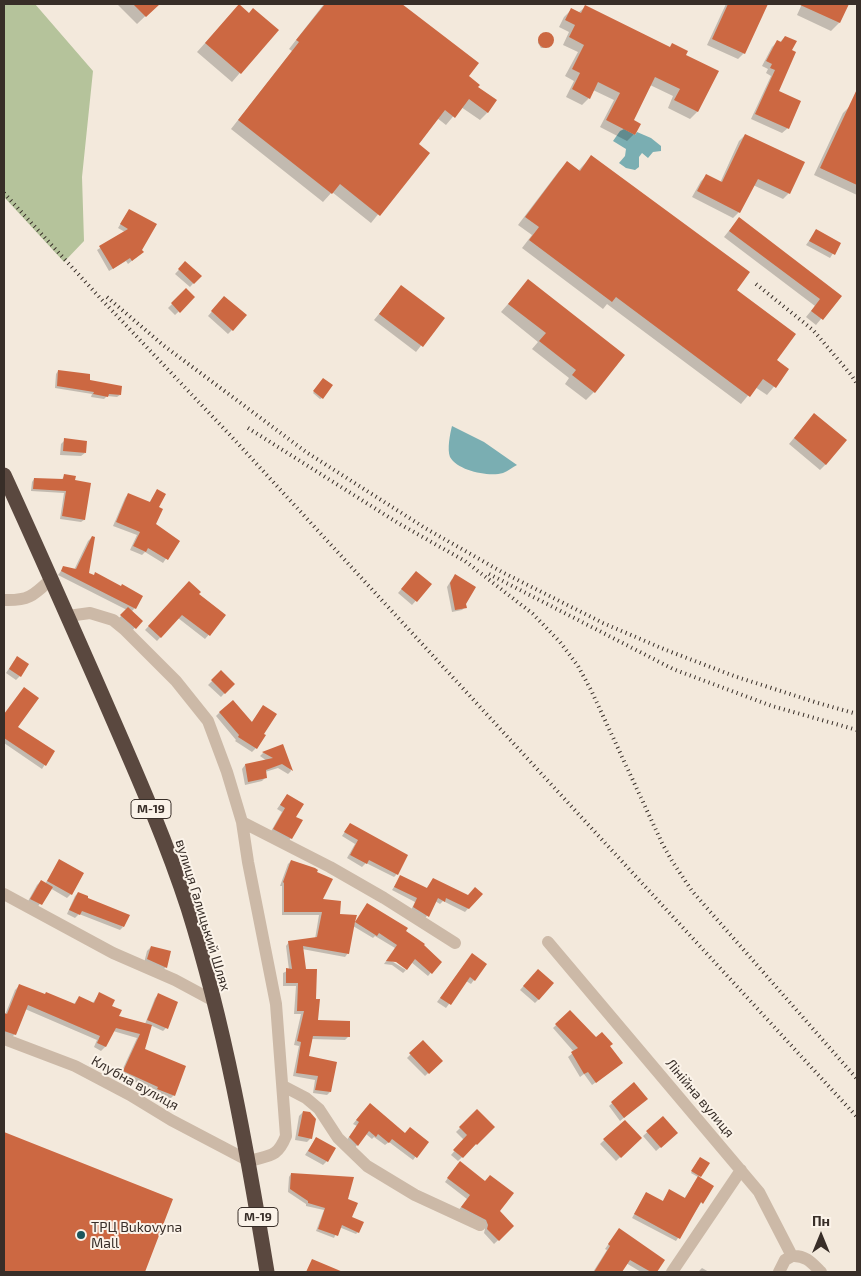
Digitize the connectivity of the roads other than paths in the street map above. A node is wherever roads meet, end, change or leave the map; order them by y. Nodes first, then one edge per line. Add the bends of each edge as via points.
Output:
1 (4, 475) edge
2 (51, 579) junction
3 (4, 600) edge
4 (68, 616) junction
5 (242, 822) junction
6 (4, 894) edge
7 (548, 942) dead end
8 (455, 944) dead end
9 (214, 1001) junction
10 (4, 1039) edge
11 (283, 1086) junction
12 (249, 1161) junction
13 (741, 1170) junction
14 (480, 1225) dead end
15 (792, 1256) junction
16 (267, 1272) edge
17 (672, 1272) edge
18 (779, 1272) edge
19 (821, 1272) edge

1 - 2 highway, вулиця Галицький Шлях / М-19
2 - 3 street via 33,596
2 - 4 highway, вулиця Галицький Шлях / М-19
4 - 5 street via 90,613 113,620 176,681 208,721
4 - 9 highway, вулиця Галицький Шлях / М-19 via 158,825 187,906
5 - 8 street via 384,898
5 - 11 street via 276,1004
6 - 9 street via 113,953
7 - 13 street, Лінійна вулиця
9 - 12 highway, вулиця Галицький Шлях / М-19
10 - 12 street, Клубна вулиця via 75,1066
11 - 12 street via 286,1136 281,1149
11 - 14 street via 319,1109 338,1138 367,1166 415,1195
12 - 16 highway, вулиця Галицький Шлях / М-19
13 - 15 street, Лінійна вулиця via 758,1192
13 - 17 street
15 - 18 street via 785,1260
15 - 19 street via 808,1259

